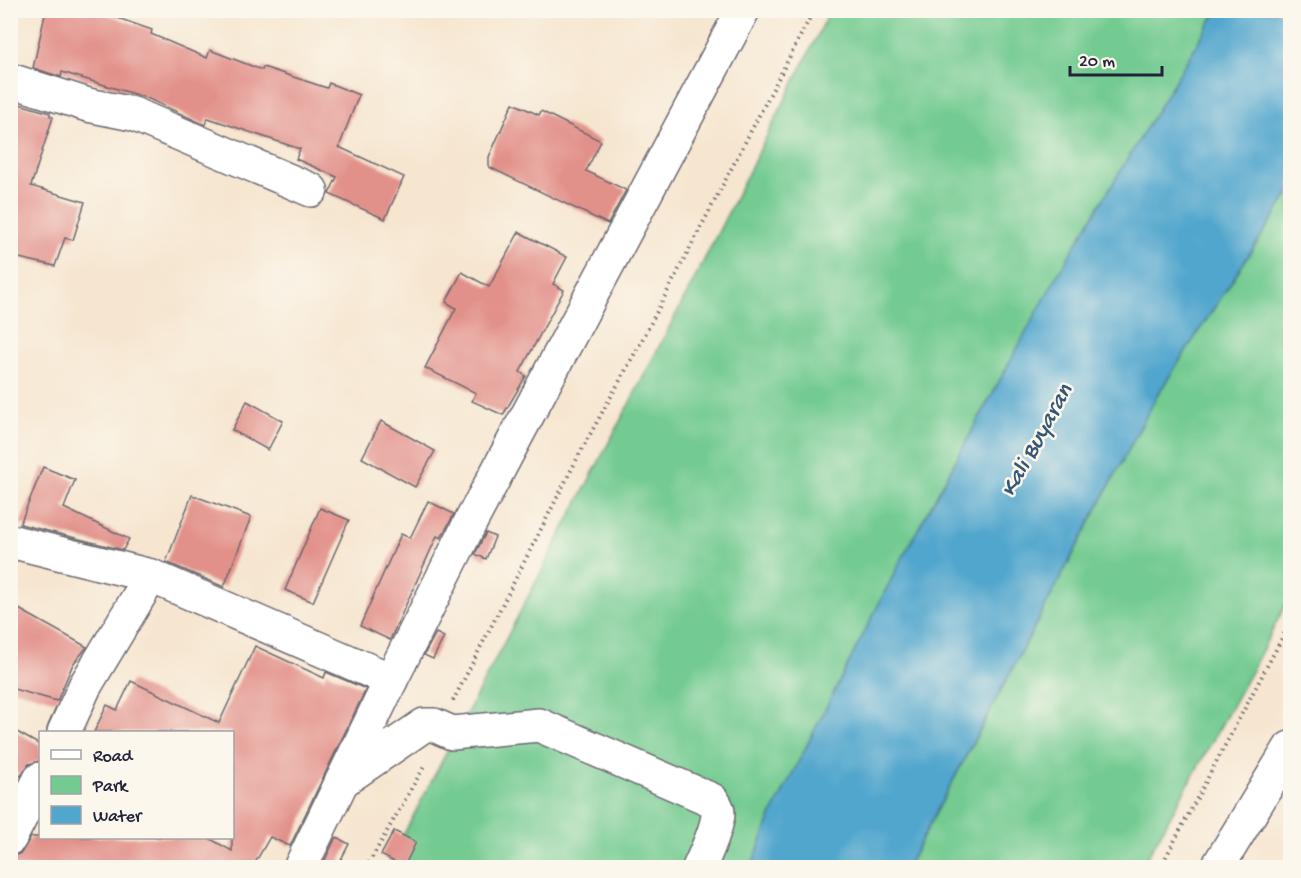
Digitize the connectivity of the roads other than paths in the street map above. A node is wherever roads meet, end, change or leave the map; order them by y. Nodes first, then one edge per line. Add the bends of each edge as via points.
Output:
1 (743, 10) edge
2 (10, 80) edge
3 (311, 190) dead end
4 (10, 542) edge
5 (151, 576) junction
6 (391, 680) junction
7 (64, 731) edge
8 (1290, 748) edge
9 (39, 781) edge
10 (341, 782) junction
11 (10, 838) edge
12 (300, 867) edge
13 (699, 867) edge
14 (1217, 867) edge

1 - 6 street
2 - 3 street via 87,105 134,114
4 - 5 street
5 - 6 street
5 - 7 street via 85,686
6 - 10 street
8 - 14 street
9 - 11 street
10 - 12 street
10 - 13 street via 424,725 452,733 539,725 712,801 718,812

